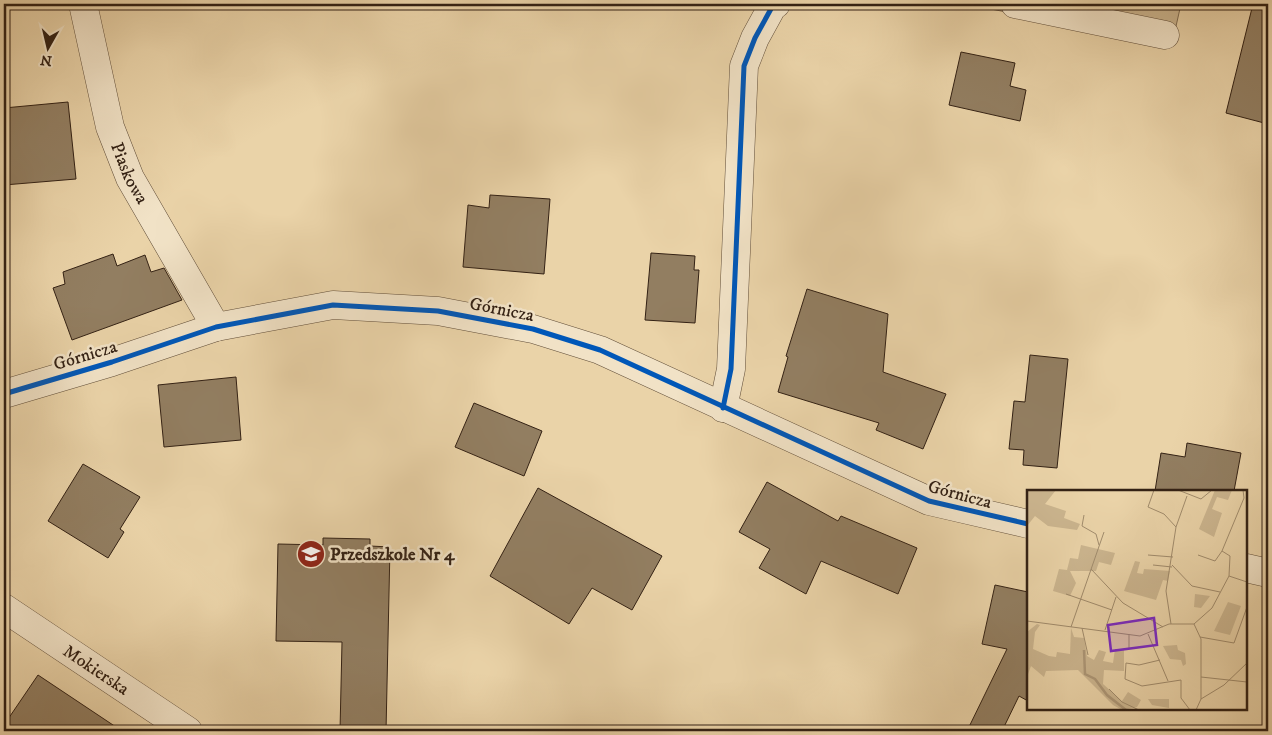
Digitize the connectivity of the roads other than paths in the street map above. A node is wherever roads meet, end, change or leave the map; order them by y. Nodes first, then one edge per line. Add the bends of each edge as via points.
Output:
1 (83, 4) edge
2 (776, 4) edge
3 (1015, 4) edge
4 (1165, 35) dead end
5 (216, 328) junction
6 (4, 394) edge
7 (723, 408) junction
8 (1027, 524) edge
9 (1247, 568) edge
10 (1268, 573) edge
11 (4, 608) edge
12 (188, 731) edge

1 - 5 street, Piaskowa via 110,127 130,178
2 - 7 street via 755,38 744,66 731,369
3 - 4 street
5 - 6 street, Górnicza
5 - 7 street, Górnicza via 332,305 438,311 533,329 600,350
7 - 8 street, Górnicza via 929,501
9 - 10 street
11 - 12 street, Mokierska

